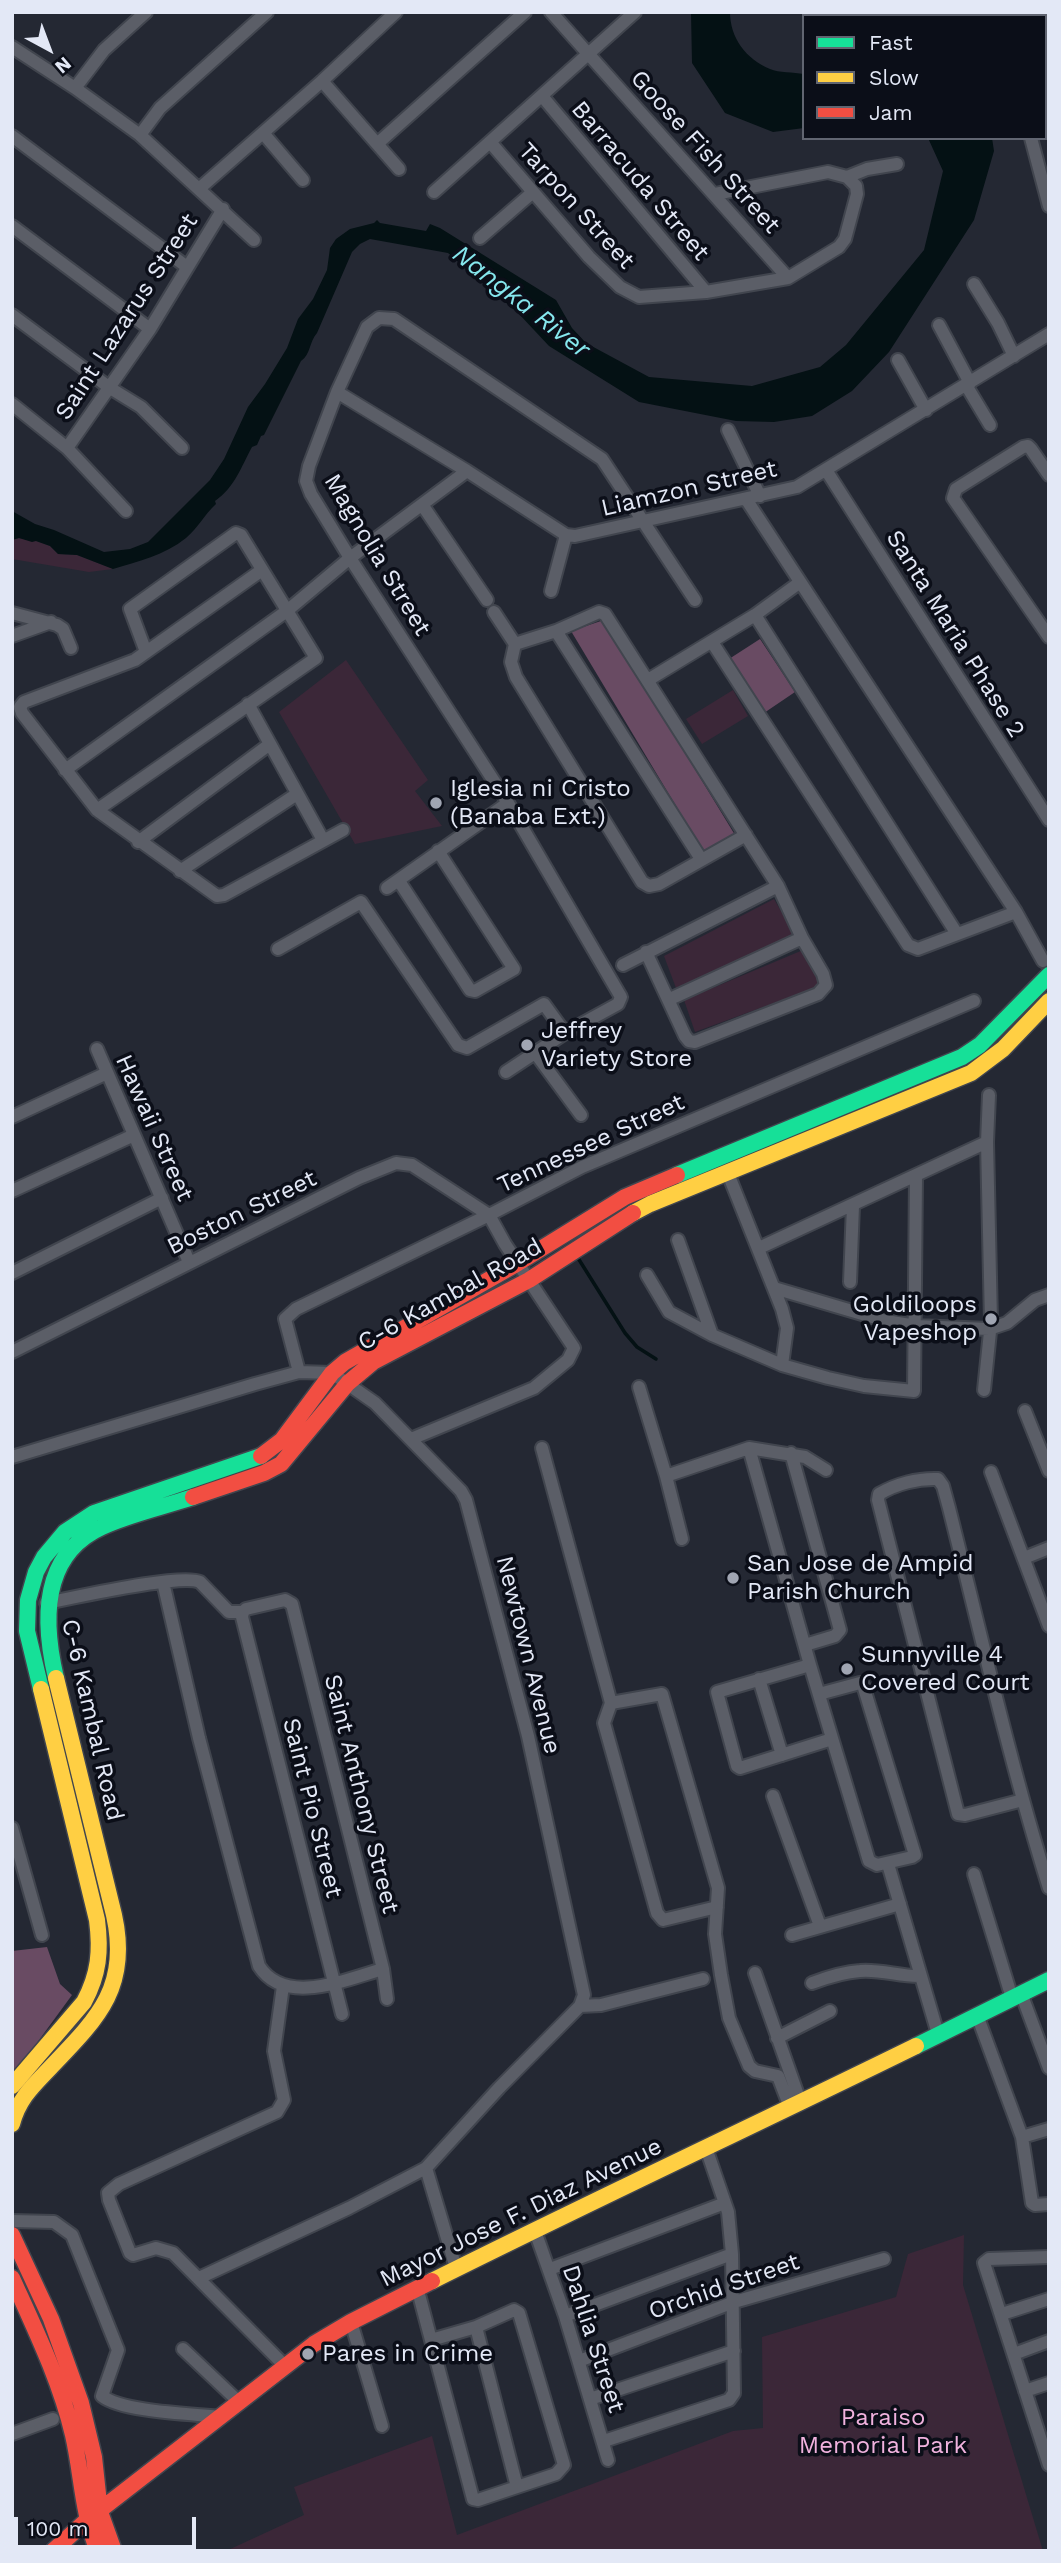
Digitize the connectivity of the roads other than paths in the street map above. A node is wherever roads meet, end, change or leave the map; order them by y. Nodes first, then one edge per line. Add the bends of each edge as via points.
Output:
1 (146, 12) edge
2 (267, 12) edge
3 (396, 12) edge
4 (525, 12) edge
5 (551, 12) edge
6 (635, 12) edge
7 (12, 47) edge
8 (590, 54) junction
9 (322, 81) junction
10 (75, 88) junction
11 (542, 96) junction
12 (262, 133) junction
13 (140, 135) junction
14 (12, 136) edge
15 (1032, 140) edge
16 (490, 142) junction
17 (377, 144) junction
18 (897, 164) dead end
19 (399, 169) dead end
20 (847, 177) junction
21 (303, 180) dead end
22 (200, 188) junction
23 (434, 192) dead end
24 (533, 192) junction
25 (715, 194) junction
26 (1049, 206) edge
27 (223, 209) junction
28 (12, 226) edge
29 (480, 238) dead end
30 (254, 240) dead end
31 (187, 267) junction
32 (788, 278) junction
33 (974, 284) dead end
34 (706, 292) junction
35 (12, 315) edge
36 (939, 325) dead end
37 (150, 329) junction
38 (1049, 334) edge
39 (1014, 356) junction
40 (898, 360) dead end
41 (968, 384) junction
42 (110, 388) junction
43 (337, 392) junction
44 (12, 404) edge
45 (926, 410) junction
46 (990, 425) dead end
47 (728, 430) dead end
48 (67, 448) junction
49 (183, 449) dead end
50 (826, 470) junction
51 (467, 471) junction
52 (1049, 475) edge
53 (760, 496) junction
54 (746, 499) junction
55 (423, 506) junction
56 (126, 511) dead end
57 (643, 521) junction
58 (566, 535) junction
59 (350, 558) junction
60 (262, 570) junction
61 (799, 583) junction
62 (551, 591) dead end
63 (695, 600) dead end
64 (288, 610) junction
65 (12, 613) edge
66 (755, 615) junction
67 (51, 622) junction
68 (556, 631) junction
69 (12, 636) edge
70 (1049, 638) edge
71 (712, 642) junction
72 (515, 644) junction
73 (71, 648) dead end
74 (146, 652) junction
75 (648, 680) junction
76 (248, 704) junction
77 (270, 744) junction
78 (65, 770) junction
79 (297, 794) junction
80 (508, 803) junction
81 (97, 810) junction
82 (1049, 821) edge
83 (343, 830) dead end
84 (746, 835) junction
85 (323, 840) junction
86 (138, 842) junction
87 (438, 851) junction
88 (701, 859) junction
89 (180, 871) junction
90 (399, 881) junction
91 (779, 887) junction
92 (387, 888) dead end
93 (1016, 912) junction
94 (957, 934) junction
95 (802, 938) junction
96 (278, 949) dead end
97 (646, 952) junction
98 (623, 965) dead end
99 (1046, 968) edge
100 (670, 999) junction
101 (975, 1001) dead end
102 (1049, 1001) edge
103 (565, 1033) junction
104 (97, 1049) dead end
105 (536, 1054) junction
106 (506, 1072) dead end
107 (107, 1073) junction
108 (989, 1095) dead end
109 (581, 1115) dead end
110 (12, 1117) edge
111 (134, 1135) junction
112 (987, 1142) junction
113 (727, 1171) junction
114 (916, 1176) junction
115 (12, 1191) edge
116 (162, 1198) junction
117 (853, 1206) junction
118 (489, 1215) junction
119 (678, 1240) dead end
120 (758, 1248) junction
121 (189, 1262) junction
122 (518, 1263) junction
123 (12, 1273) edge
124 (647, 1275) dead end
125 (529, 1280) junction
126 (850, 1282) dead end
127 (774, 1288) junction
128 (1044, 1297) edge
129 (916, 1326) junction
130 (989, 1329) junction
131 (712, 1335) junction
132 (12, 1352) edge
133 (782, 1365) junction
134 (299, 1372) junction
135 (332, 1373) junction
136 (348, 1383) junction
137 (639, 1387) dead end
138 (984, 1390) dead end
139 (1026, 1411) dead end
140 (411, 1439) junction
141 (541, 1448) dead end
142 (749, 1448) junction
143 (791, 1453) junction
144 (12, 1457) edge
145 (827, 1470) dead end
146 (1049, 1471) edge
147 (991, 1472) dead end
148 (666, 1476) junction
149 (682, 1539) dead end
150 (1049, 1548) edge
151 (1024, 1558) junction
152 (163, 1582) junction
153 (46, 1603) junction
154 (243, 1612) junction
155 (1049, 1626) edge
156 (805, 1645) junction
157 (810, 1665) junction
158 (760, 1679) junction
159 (820, 1694) junction
160 (611, 1703) junction
161 (832, 1740) junction
162 (782, 1755) junction
163 (81, 1782) junction
164 (65, 1787) junction
165 (773, 1796) dead end
166 (1023, 1800) junction
167 (12, 1828) edge
168 (888, 1864) junction
169 (974, 1874) dead end
170 (1049, 1888) edge
171 (900, 1903) junction
172 (717, 1907) junction
173 (820, 1926) junction
174 (42, 1935) dead end
175 (792, 1935) dead end
176 (383, 1969) junction
177 (755, 1973) dead end
178 (921, 1976) junction
179 (703, 1979) dead end
180 (1049, 1980) edge
181 (334, 1983) junction
182 (813, 1983) dead end
183 (283, 1986) junction
184 (1016, 1995) junction
185 (387, 1999) dead end
186 (580, 2006) junction
187 (830, 2011) dead end
188 (342, 2014) dead end
189 (977, 2015) junction
190 (938, 2034) junction
191 (777, 2038) junction
192 (1049, 2068) edge
193 (12, 2086) edge
194 (795, 2104) junction
195 (12, 2124) edge
196 (1049, 2129) edge
197 (1022, 2137) junction
198 (706, 2148) junction
199 (426, 2168) junction
200 (725, 2203) junction
201 (1049, 2204) edge
202 (12, 2221) edge
203 (535, 2231) junction
204 (12, 2235) edge
205 (732, 2254) junction
206 (1049, 2257) edge
207 (884, 2259) dead end
208 (456, 2269) junction
209 (550, 2269) junction
210 (12, 2278) edge
211 (199, 2278) junction
212 (417, 2287) junction
213 (1049, 2299) edge
214 (734, 2302) junction
215 (1002, 2314) junction
216 (565, 2316) junction
217 (351, 2322) junction
218 (476, 2327) junction
219 (431, 2340) junction
220 (1049, 2341) edge
221 (183, 2349) dead end
222 (734, 2351) junction
223 (1014, 2354) junction
224 (579, 2361) junction
225 (285, 2366) junction
226 (1049, 2383) edge
227 (1025, 2390) junction
228 (590, 2399) junction
229 (240, 2403) junction
230 (221, 2417) junction
231 (53, 2419) dead end
232 (382, 2426) dead end
233 (1043, 2427) edge
234 (12, 2434) edge
235 (604, 2441) junction
236 (608, 2460) dead end
237 (1049, 2465) edge
238 (517, 2487) junction
239 (93, 2517) junction
240 (53, 2551) edge
241 (98, 2551) edge
242 (114, 2551) edge

1 - 10 street via 104,50
2 - 13 street via 160,108
3 - 9 street
4 - 17 street
5 - 8 street, Goose Fish Street
6 - 8 street
7 - 10 street
8 - 11 street
8 - 25 street, Goose Fish Street
9 - 12 street
9 - 17 street
10 - 13 street
11 - 16 street
11 - 34 street, Barracuda Street
12 - 21 street
12 - 22 street
13 - 22 street
14 - 31 street
15 - 26 street
16 - 23 street
16 - 24 street, Tarpon Street
17 - 19 street
18 - 20 street
20 - 25 street via 828,172
20 - 32 street, Tarpon Street via 857,194 845,239 829,256
22 - 27 street
24 - 29 street
24 - 34 street, Tarpon Street via 589,257 627,292 644,298
25 - 32 street, Goose Fish Street
27 - 30 street
27 - 31 street, Saint Lazarus Street
28 - 37 street
31 - 37 street, Saint Lazarus Street
32 - 34 street, Tarpon Street
33 - 39 street
35 - 42 street
36 - 41 street
37 - 42 street, Saint Lazarus Street
38 - 39 street, Liamzon Street
39 - 41 street, Liamzon Street
40 - 45 street
41 - 45 street, Liamzon Street
41 - 46 street
42 - 48 street, Saint Lazarus Street
42 - 49 street via 141,407
43 - 51 street
43 - 57 street, Magnolia Street via 367,327 379,318 394,318 602,458
43 - 59 street, Magnolia Street via 306,481
44 - 48 street
45 - 50 street, Liamzon Street
47 - 53 street
48 - 56 street
50 - 53 street, Liamzon Street via 797,487
50 - 82 street, Santa Maria Phase 2
51 - 55 street
51 - 58 street
52 - 70 street via 1031,449 1023,447 956,489 953,498
53 - 54 street, Liamzon Street
54 - 57 street, Liamzon Street
54 - 61 street
55 - 59 street
55 - 72 street
57 - 58 street, Liamzon Street
57 - 63 street, Magnolia Street
58 - 62 street
59 - 64 street
59 - 80 street, Magnolia Street
60 - 64 street
60 - 74 street
60 - 74 street via 241,534 232,535 130,610
61 - 66 street
61 - 93 street
64 - 76 street via 316,658
64 - 78 street
65 - 67 street
66 - 71 street
66 - 94 street
67 - 69 street
67 - 73 street via 63,629
68 - 72 street
68 - 75 street via 603,611
68 - 88 street
71 - 75 street
71 - 94 street via 908,946 918,949
72 - 88 street via 511,662 516,677 642,882 659,884
74 - 78 street via 20,707
75 - 84 street
76 - 77 street
76 - 81 street
77 - 79 street
77 - 86 street
78 - 81 street
79 - 85 street
79 - 89 street
80 - 87 street
80 - 103 street, Magnolia Street via 621,997 618,1004
81 - 86 street
83 - 85 street
84 - 88 street
84 - 91 street
85 - 89 street via 217,897
86 - 89 street
87 - 90 street
87 - 90 street via 514,969 470,990
90 - 92 street
91 - 95 street
91 - 97 street
93 - 94 street
93 - 99 street
95 - 100 street
95 - 100 street via 826,980 818,995 695,1042 685,1036
96 - 103 street via 361,902 458,1045 467,1048 539,1004 548,1007
97 - 98 street
97 - 100 street
99 - 122 main road, C-6 Kambal Road via 980,1045 962,1058 633,1194
101 - 118 street, Tennessee Street via 562,1177
102 - 113 main road, C-6 Kambal Road via 1015,1039 971,1073
103 - 105 street
104 - 107 street, Hawaii Street
105 - 106 street
105 - 109 street
107 - 110 street
107 - 111 street, Hawaii Street
108 - 112 street
111 - 115 street
111 - 116 street, Hawaii Street
112 - 114 street
112 - 130 street
113 - 120 street
113 - 125 main road, C-6 Kambal Road via 634,1212
114 - 117 street
114 - 129 street
116 - 121 street, Hawaii Street
116 - 123 street
117 - 120 street
117 - 126 street
118 - 121 street, Boston Street via 412,1165 396,1163
118 - 122 street
118 - 134 street, Tennessee Street via 288,1314 286,1329
119 - 131 street
120 - 127 street
121 - 132 street, Boston Street
122 - 125 street
122 - 135 main road, C-6 Kambal Road
124 - 131 street via 669,1312
125 - 136 main road, C-6 Kambal Road via 373,1362
125 - 140 street via 571,1341 573,1354 534,1388
127 - 129 street
127 - 133 street via 787,1328
128 - 130 street via 1007,1323
129 - 130 street
129 - 133 street via 914,1391 864,1386
130 - 138 street
131 - 133 street
134 - 135 street
134 - 144 street
135 - 136 street, Newtown Avenue
135 - 164 main road, C-6 Kambal Road via 272,1449 237,1467 94,1513 65,1532 44,1558 30,1588 27,1631
136 - 140 street, Newtown Avenue
136 - 153 main road, C-6 Kambal Road via 281,1464 88,1535 60,1566
137 - 148 street
139 - 146 street
140 - 186 street, Newtown Avenue via 464,1495 534,1762 584,1986
141 - 160 street
142 - 143 street
142 - 148 street
142 - 156 street
143 - 145 street
143 - 156 street via 840,1630 835,1636
147 - 151 street
148 - 149 street
150 - 151 street
151 - 155 street
152 - 153 street
152 - 154 street via 194,1579 229,1612
152 - 183 street via 259,1966 265,1976
153 - 163 main road, C-6 Kambal Road via 49,1649
154 - 176 street, Saint Anthony Street via 285,1600 292,1604
154 - 181 street, Saint Pio Street
156 - 157 street
157 - 158 street
157 - 159 street
158 - 162 street
158 - 162 street via 717,1692 737,1766
159 - 161 street
159 - 168 street via 863,1685 915,1854
160 - 172 street via 662,1694 713,1867
160 - 172 street via 604,1723 657,1913 663,1920
161 - 162 street
161 - 168 street via 869,1861 877,1866
163 - 164 main road
163 - 195 main road, C-6 Kambal Road via 114,1915 119,1968 96,2016 27,2092 17,2105
164 - 193 main road, C-6 Kambal Road via 97,1920 99,1967 80,2007
165 - 173 street
166 - 166 street via 958,1814 878,1500 890,1487 930,1479 938,1479 943,1486
166 - 170 street
167 - 174 street
168 - 171 street
169 - 184 street
171 - 173 street
171 - 178 street
172 - 194 street via 715,1934 729,2018 749,2066 778,2076
173 - 175 street
176 - 181 street
176 - 185 street, Saint Anthony Street
177 - 191 street
178 - 182 street via 863,1970
178 - 190 street
179 - 186 street via 601,2005
180 - 184 main road, Mayor Jose F. Diaz Avenue
181 - 183 street
181 - 188 street, Saint Pio Street
183 - 211 street via 274,2051 284,2100 277,2112 108,2193 130,2253 166,2250
184 - 189 main road, Mayor Jose F. Diaz Avenue
184 - 192 street
186 - 199 street
187 - 191 street
189 - 190 main road, Mayor Jose F. Diaz Avenue
189 - 197 street
190 - 194 main road, Mayor Jose F. Diaz Avenue
191 - 194 street
194 - 198 main road, Mayor Jose F. Diaz Avenue
196 - 197 street
197 - 201 street via 1032,2203
198 - 200 street
198 - 203 main road, Mayor Jose F. Diaz Avenue
199 - 208 street
199 - 211 street
200 - 205 street
200 - 209 street
202 - 230 street via 54,2222 72,2235 118,2350 102,2396 141,2407
203 - 208 main road, Mayor Jose F. Diaz Avenue
203 - 209 street, Dahlia Street
204 - 239 main road via 51,2319 82,2403 94,2457
205 - 214 street
205 - 216 street
206 - 215 street via 984,2263
207 - 214 street, Orchid Street
208 - 212 main road, Mayor Jose F. Diaz Avenue
209 - 216 street, Dahlia Street
210 - 239 main road via 50,2364
211 - 225 street
212 - 217 main road, Mayor Jose F. Diaz Avenue
212 - 219 street
213 - 215 street
214 - 222 street
214 - 224 street, Orchid Street
215 - 223 street
216 - 224 street, Dahlia Street
217 - 225 main road, Mayor Jose F. Diaz Avenue
217 - 232 street
218 - 219 street
218 - 238 street
218 - 238 street via 514,2310 519,2314 564,2465 556,2474
219 - 238 street via 471,2497 478,2500
220 - 223 street
221 - 229 street
222 - 228 street
222 - 235 street via 734,2393 729,2400
223 - 227 street
224 - 228 street, Dahlia Street
225 - 229 main road, Mayor Jose F. Diaz Avenue
226 - 227 street
227 - 233 street
228 - 235 street, Dahlia Street
229 - 230 main road, Mayor Jose F. Diaz Avenue
230 - 239 main road, Mayor Jose F. Diaz Avenue
231 - 234 street
233 - 237 street
235 - 236 street, Dahlia Street
239 - 240 main road, Mayor Jose F. Diaz Avenue
239 - 241 main road
239 - 242 main road

